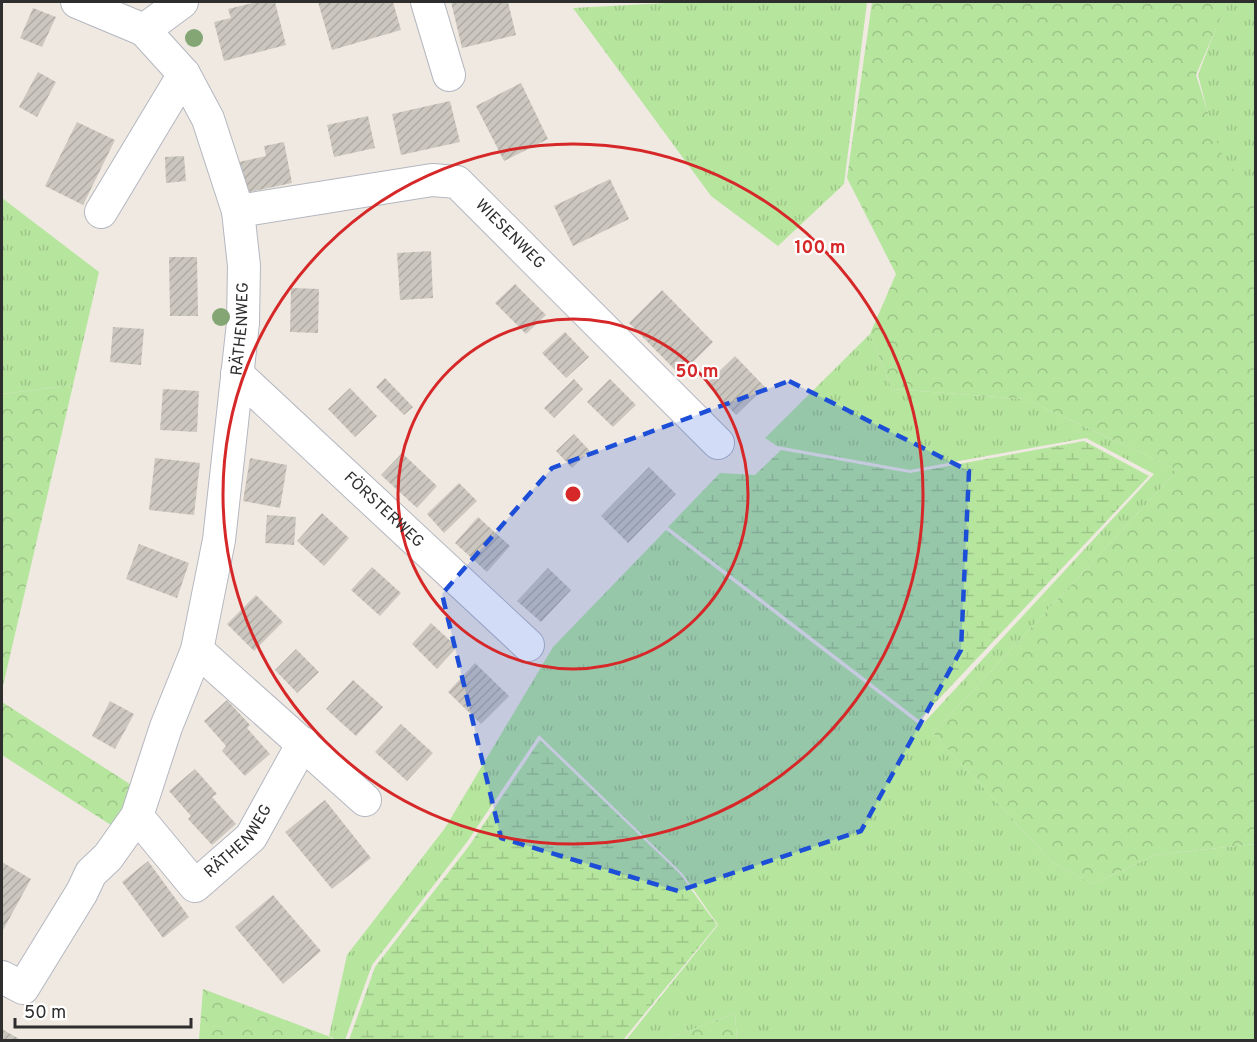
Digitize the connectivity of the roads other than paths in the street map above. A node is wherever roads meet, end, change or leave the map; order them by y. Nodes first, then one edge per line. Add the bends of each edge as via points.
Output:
1 (77, 2) edge
2 (182, 2) edge
3 (427, 2) edge
4 (144, 30) junction
5 (184, 74) junction
6 (449, 75) dead end
7 (238, 211) junction
8 (101, 212) dead end
9 (237, 374) junction
10 (718, 443) dead end
11 (528, 645) dead end
12 (197, 650) junction
13 (303, 743) junction
14 (365, 800) dead end
15 (137, 816) junction
16 (2, 977) edge

1 - 4 street
2 - 4 street
3 - 6 street
4 - 5 street, RÄTHENWEG
5 - 7 street, RÄTHENWEG via 208,120
5 - 8 street
7 - 9 street, RÄTHENWEG via 244,266
7 - 10 street, WIESENWEG via 432,180 457,182
9 - 11 street, FÖRSTERWEG
9 - 12 street, RÄTHENWEG via 219,540
12 - 13 street
12 - 15 street, RÄTHENWEG
13 - 14 street
13 - 15 street, RÄTHENWEG via 251,837 195,886
15 - 16 street, RÄTHENWEG via 86,882 23,988

